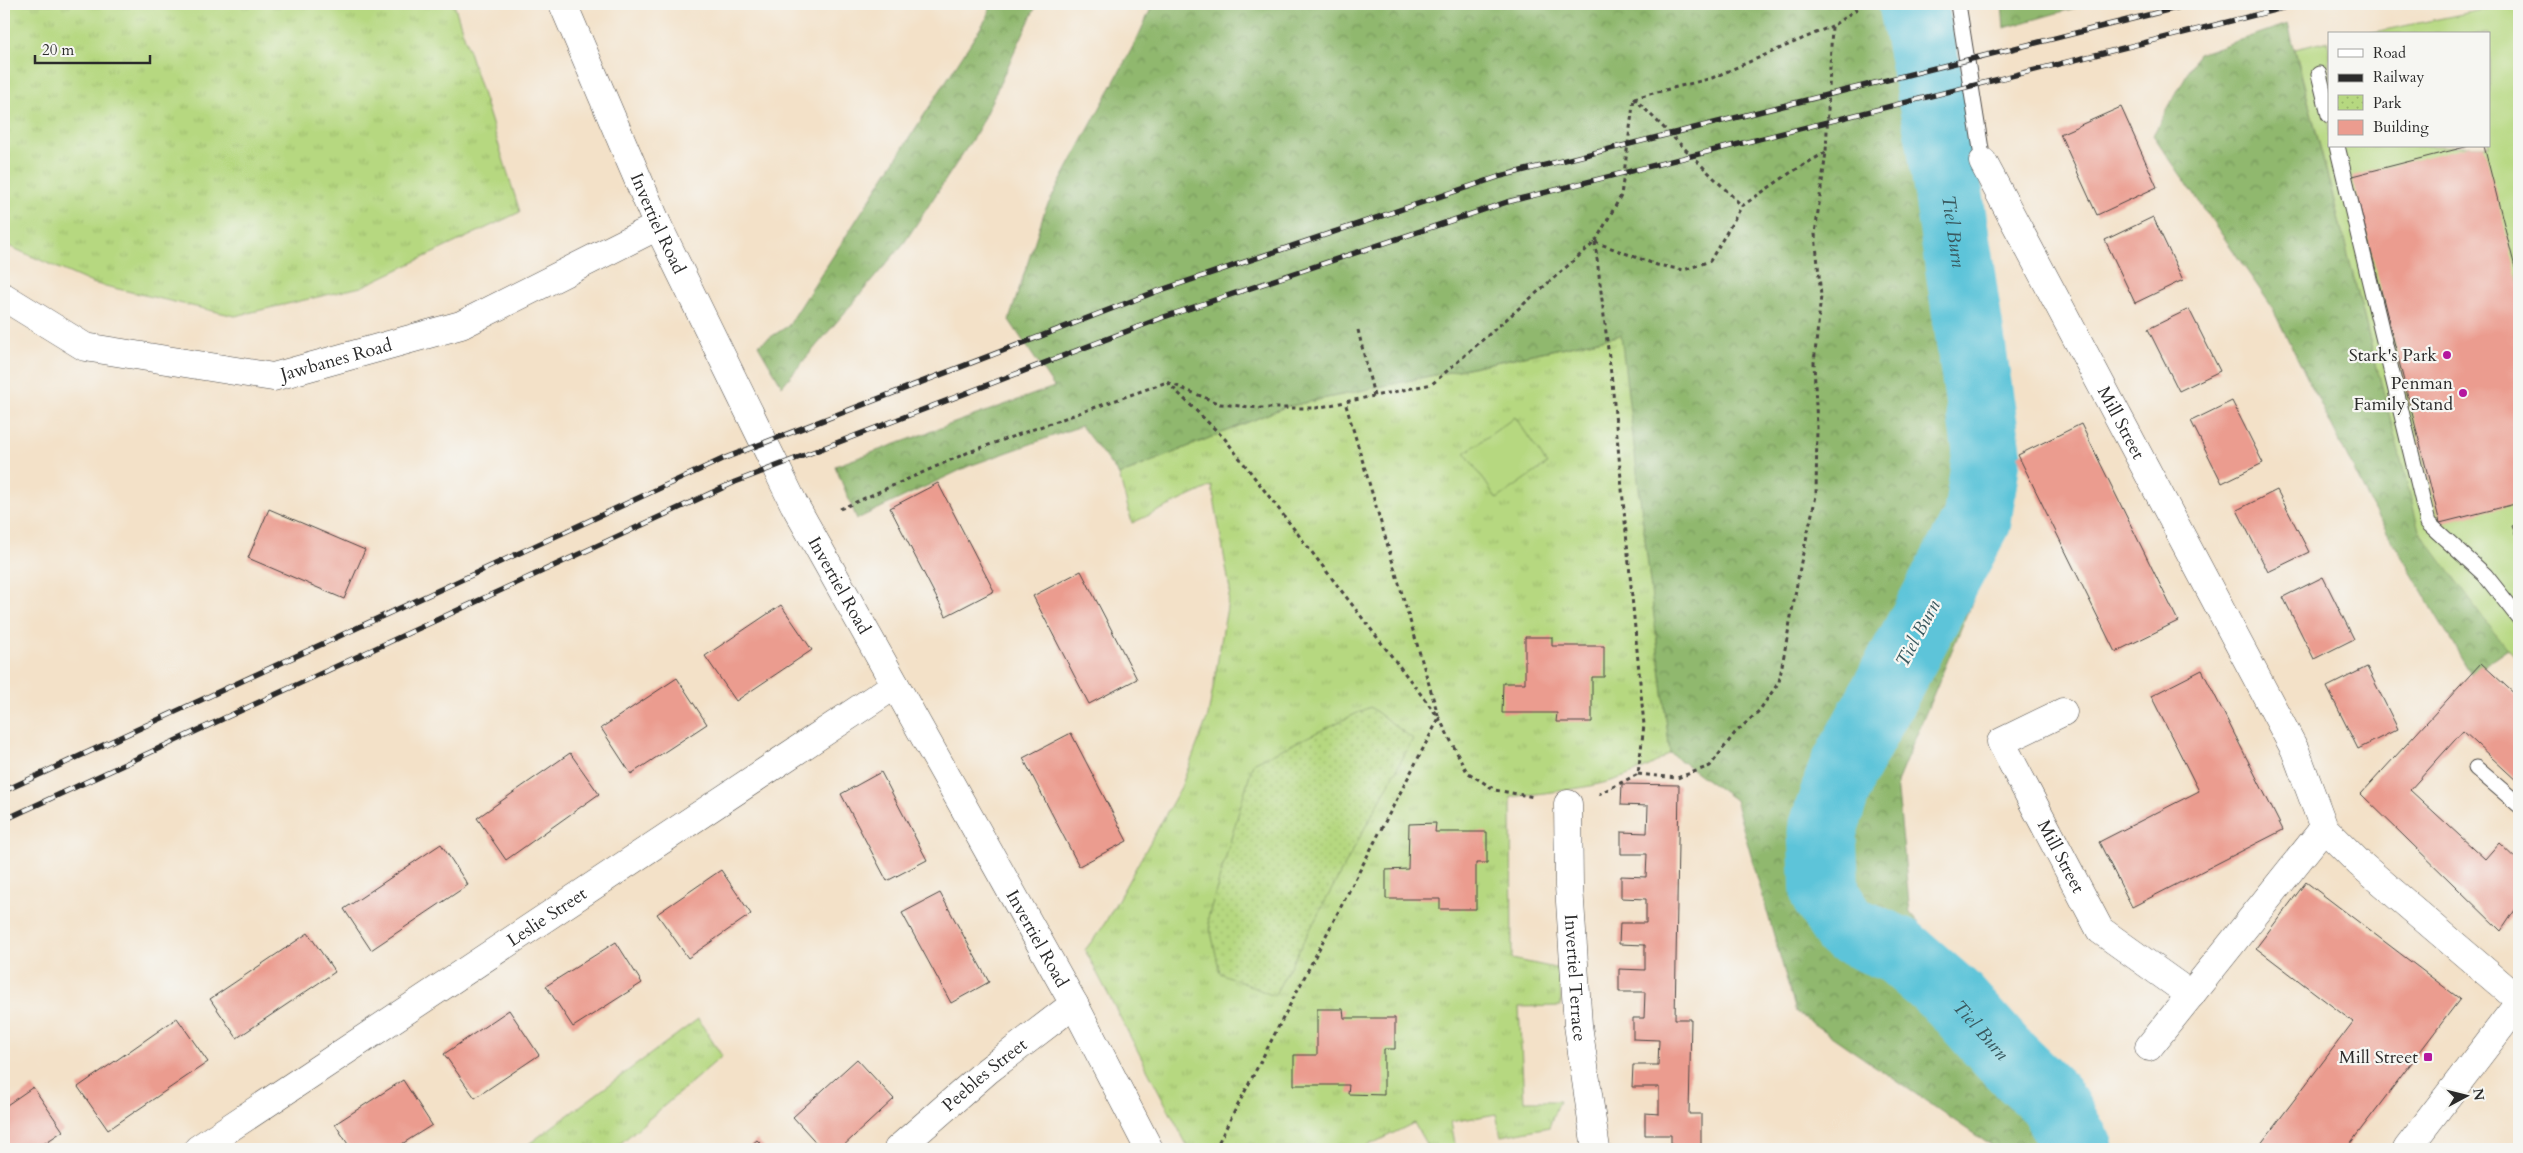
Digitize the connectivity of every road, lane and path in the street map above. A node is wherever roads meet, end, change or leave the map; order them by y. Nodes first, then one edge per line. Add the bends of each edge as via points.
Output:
1 (563, 4) edge
2 (1864, 4) edge
3 (1958, 4) edge
4 (1832, 26) junction
5 (2319, 74) dead end
6 (1634, 98) junction
7 (2328, 111) edge
8 (2337, 148) edge
9 (1826, 152) junction
10 (1983, 162) joint
11 (1742, 206) junction
12 (658, 226) junction
13 (1595, 242) junction
14 (4, 298) edge
15 (1358, 330) dead end
16 (1167, 382) junction
17 (1374, 396) junction
18 (1345, 402) junction
19 (840, 509) dead end
20 (2519, 618) edge
21 (895, 685) junction
22 (2063, 712) dead end
23 (1439, 718) junction
24 (2476, 768) dead end
25 (1638, 774) junction
26 (1568, 804) junction
27 (2519, 805) edge
28 (2324, 828) junction
29 (2191, 995) junction
30 (2519, 1002) edge
31 (1074, 1004) junction
32 (2149, 1047) dead end
33 (198, 1149) edge
34 (898, 1149) edge
35 (1150, 1149) edge
36 (1215, 1149) edge
37 (1596, 1149) edge
38 (2407, 1149) edge

1 - 12 street, Invertiel Road
2 - 4 path
3 - 10 lane, Mill Street
4 - 6 path via 1712,78
4 - 9 path
5 - 7 lane
6 - 11 path
6 - 13 path via 1621,196
8 - 20 lane via 2428,523 2485,575
9 - 11 path
9 - 25 path via 1815,234 1821,296 1814,363 1816,496 1779,682 1759,712 1735,734 1710,766 1677,778
10 - 28 street, Mill Street via 2294,750
11 - 13 path via 1710,261 1684,270 1657,265
12 - 14 street, Jawbanes Road via 461,325 273,377 85,347
12 - 21 street, Invertiel Road via 794,504
13 - 17 path via 1432,384
13 - 25 path via 1612,382 1644,725
15 - 17 path
16 - 18 path via 1220,404 1316,408
16 - 19 path via 970,452
16 - 23 path via 1226,439
17 - 18 path
18 - 23 path
21 - 31 street, Invertiel Road
21 - 33 street, Leslie Street
22 - 29 street, Mill Street via 2001,742 2100,930
23 - 26 path via 1467,772 1495,790
23 - 36 path
24 - 27 lane
25 - 26 path via 1606,792
26 - 37 street, Invertiel Terrace via 1569,886 1578,1025
28 - 29 street
28 - 30 street, Mill Street via 2359,863
29 - 32 street
30 - 38 street
31 - 34 street, Peebles Street via 987,1071
31 - 35 street, Invertiel Road

